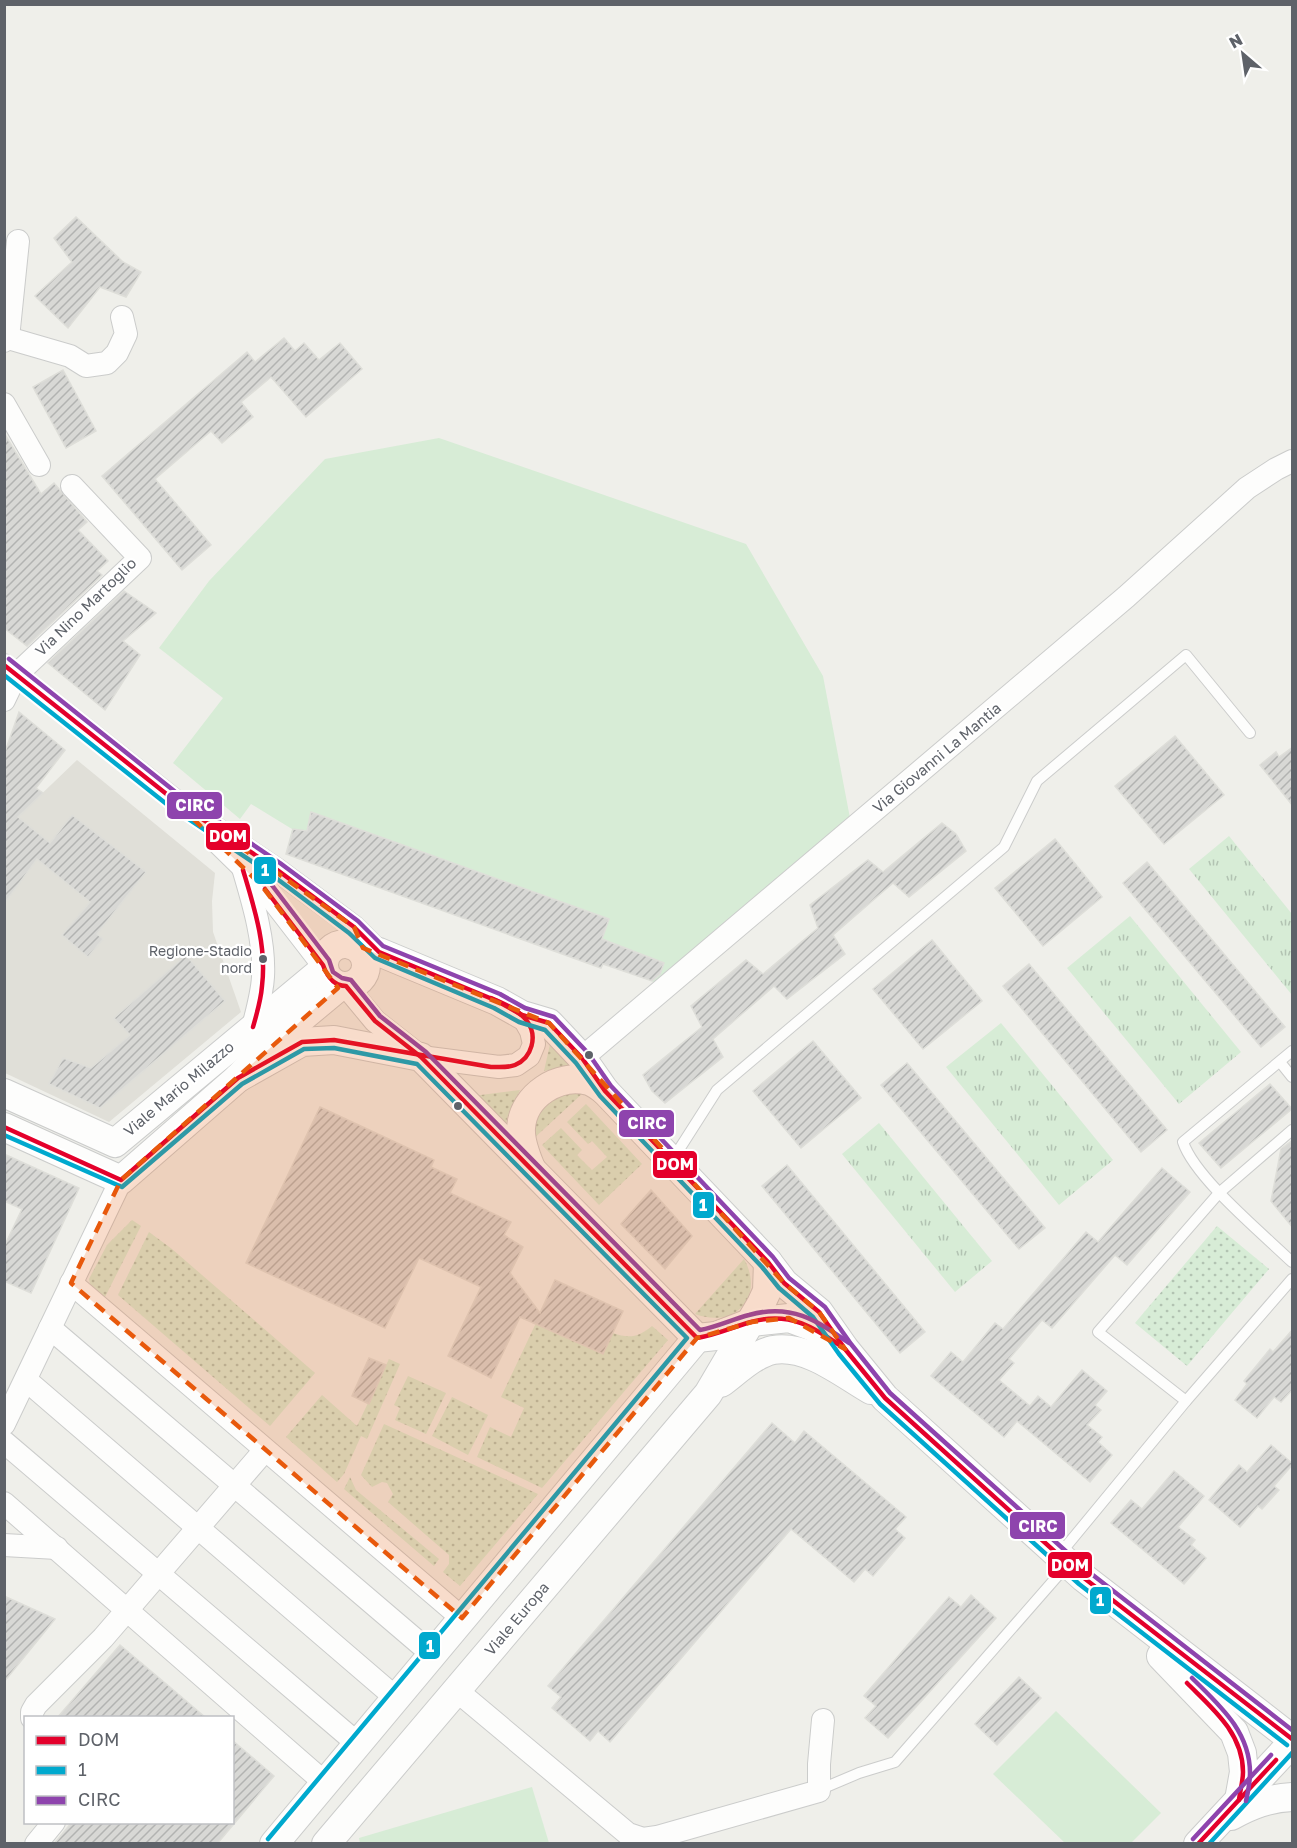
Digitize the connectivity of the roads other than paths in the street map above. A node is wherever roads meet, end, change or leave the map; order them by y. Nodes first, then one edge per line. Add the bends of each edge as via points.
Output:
1 (18, 241) dead end
2 (122, 317) dead end
3 (6, 340) edge
4 (4, 404) edge
5 (1293, 461) edge
6 (39, 465) dead end
7 (72, 486) dead end
8 (10, 670) edge
9 (4, 700) edge
10 (1250, 732) dead end
11 (174, 800) junction
12 (242, 867) junction
13 (362, 946) junction
14 (333, 977) junction
15 (522, 1015) junction
16 (253, 1027) junction
17 (1293, 1051) edge
18 (421, 1057) junction
19 (1280, 1062) junction
20 (594, 1074) junction
21 (1293, 1077) edge
22 (238, 1078) junction
23 (4, 1093) edge
24 (4, 1127) edge
25 (1293, 1130) edge
26 (672, 1161) junction
27 (531, 1168) junction
28 (121, 1180) junction
29 (1219, 1193) junction
30 (768, 1262) junction
31 (1293, 1262) edge
32 (1293, 1279) edge
33 (72, 1283) junction
34 (752, 1322) junction
35 (50, 1328) junction
36 (697, 1338) junction
37 (845, 1349) junction
38 (26, 1380) junction
39 (708, 1394) junction
40 (885, 1398) junction
41 (1186, 1401) junction
42 (4, 1424) edge
43 (4, 1442) edge
44 (265, 1450) junction
45 (235, 1485) junction
46 (4, 1503) edge
47 (198, 1528) junction
48 (4, 1545) edge
49 (57, 1548) junction
50 (1064, 1560) junction
51 (159, 1574) junction
52 (1096, 1588) junction
53 (128, 1610) junction
54 (462, 1618) junction
55 (432, 1654) junction
56 (456, 1690) junction
57 (396, 1698) junction
58 (32, 1716) edge
59 (823, 1720) dead end
60 (1293, 1741) edge
61 (358, 1744) junction
62 (325, 1783) junction
63 (819, 1791) junction
64 (1293, 1797) edge
65 (1239, 1800) junction
66 (52, 1824) edge
67 (1207, 1834) edge
68 (36, 1844) edge
69 (274, 1844) edge
70 (326, 1844) edge

1 - 3 street
2 - 3 street via 126,334 107,363 86,366 70,356
4 - 6 street
5 - 20 street, Via Giovanni La Mantia via 1247,488
7 - 8 street, Via Nino Martoglio via 140,558
8 - 9 street
8 - 11 street
10 - 26 lane via 1186,655 1037,781 1004,847 717,1090
11 - 12 street
11 - 13 street via 276,870
12 - 14 street via 262,886
12 - 16 street via 261,945 263,976
13 - 14 street via 341,944 332,948 326,955
13 - 14 street via 366,968 363,977 356,983
13 - 15 street
14 - 16 street
14 - 18 street via 375,1020
14 - 22 street
15 - 18 street via 534,1044 529,1056 516,1065 499,1067
15 - 20 street via 549,1023
16 - 23 street, Viale Mario Milazzo via 115,1143
17 - 19 lane
18 - 22 street via 334,1040 302,1042
18 - 27 street
19 - 21 lane
19 - 29 lane via 1183,1142 1187,1154
20 - 26 street
20 - 27 street via 591,1081 559,1081 534,1098 521,1127
22 - 28 street, Viale Mario Milazzo
24 - 28 street
25 - 29 lane
26 - 30 street
27 - 36 street
28 - 33 street
29 - 31 lane
29 - 41 lane via 1098,1332
30 - 34 street via 767,1291
30 - 37 street via 784,1283 819,1311
32 - 41 lane
33 - 35 street
33 - 44 street
34 - 36 street via 716,1336
34 - 37 street via 789,1318 813,1327
34 - 39 street
35 - 38 street
35 - 45 street
36 - 54 street
37 - 40 street
38 - 42 street
38 - 47 street
39 - 40 street via 772,1350 794,1351 816,1359
39 - 56 street, Viale Europa
40 - 50 street
41 - 50 lane
43 - 51 street
44 - 45 street
44 - 54 street
45 - 47 street
45 - 55 street
46 - 49 street
47 - 51 street
47 - 57 street
48 - 49 street
49 - 53 street
50 - 52 street
50 - 63 lane via 895,1762
51 - 53 street
51 - 61 street
52 - 60 street
52 - 65 street via 1234,1732 1244,1772
53 - 58 street via 36,1705
53 - 62 street
54 - 55 street
55 - 57 street
56 - 63 street via 628,1833 643,1839
56 - 70 street, Viale Europa
57 - 61 street
59 - 63 street
60 - 65 street
61 - 62 street
62 - 69 street
64 - 67 street via 1258,1803
65 - 67 street
66 - 68 street

